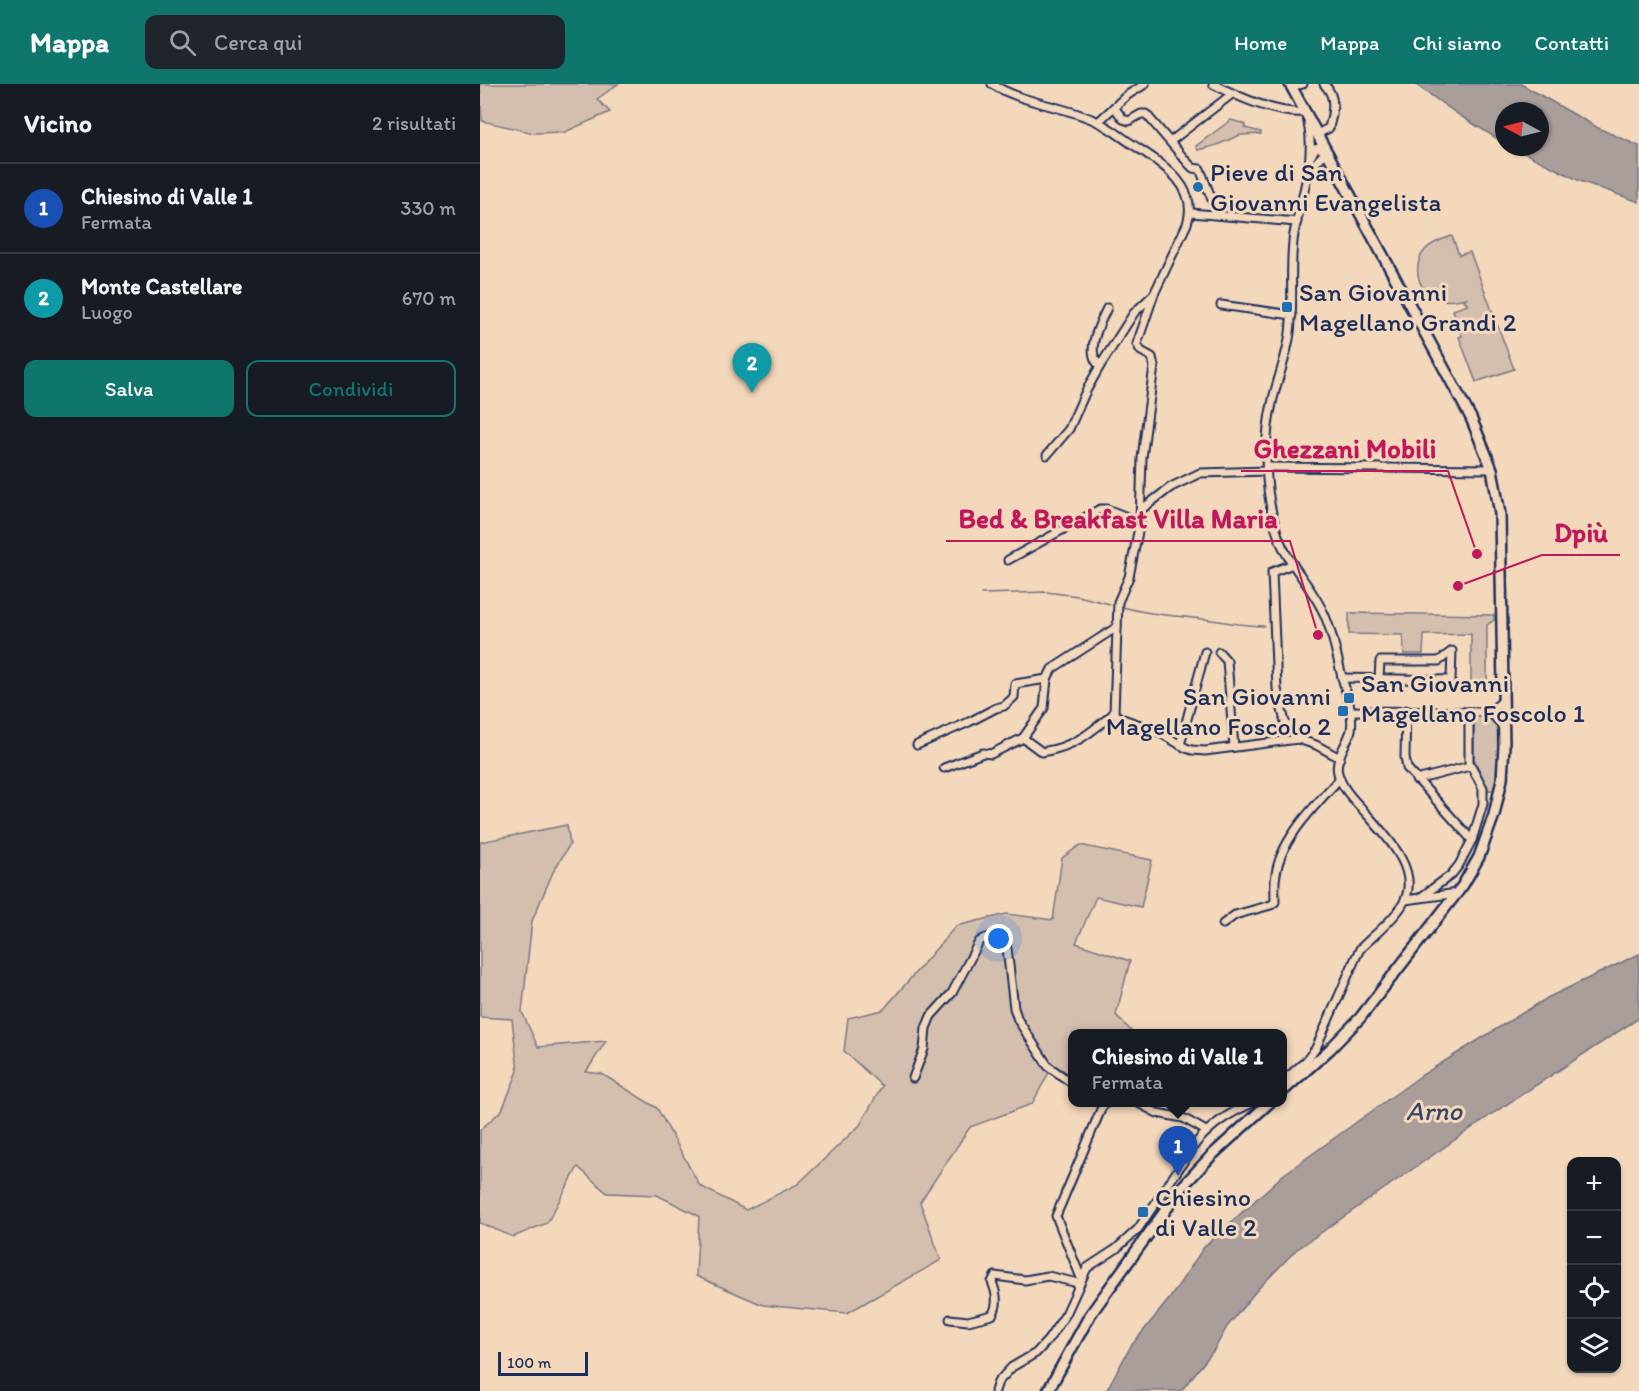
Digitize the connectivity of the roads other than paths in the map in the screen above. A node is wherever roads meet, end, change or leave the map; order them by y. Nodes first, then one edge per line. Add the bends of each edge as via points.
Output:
1 (992, 84) edge
2 (1145, 84) edge
3 (1213, 84) edge
4 (1303, 84) edge
5 (1324, 84) edge
6 (1291, 85) edge
7 (1232, 94) junction
8 (1114, 107) junction
9 (1306, 114) junction
10 (1098, 122) junction
11 (1317, 134) junction
12 (1171, 141) junction
13 (1324, 147) junction
14 (1312, 161) junction
15 (1333, 162) junction
16 (1191, 213) junction
17 (1218, 215) junction
18 (1297, 222) junction
19 (1154, 294) junction
20 (1221, 305) dead end
21 (1107, 308) dead end
22 (1292, 315) junction
23 (1100, 366) junction
24 (1047, 455) dead end
25 (1267, 469) junction
26 (1492, 469) junction
27 (1142, 509) junction
28 (1140, 522) junction
29 (1008, 560) dead end
30 (1293, 564) junction
31 (1117, 627) junction
32 (1205, 652) dead end
33 (1219, 652) dead end
34 (1342, 678) junction
35 (1047, 679) junction
36 (1379, 679) junction
37 (1503, 700) junction
38 (1349, 711) junction
39 (1406, 711) junction
40 (1469, 712) junction
41 (1485, 712) junction
42 (1114, 713) junction
43 (1504, 727) junction
44 (1023, 738) junction
45 (1298, 739) junction
46 (917, 745) dead end
47 (1180, 745) junction
48 (1234, 747) junction
49 (1340, 758) junction
50 (1470, 766) junction
51 (944, 768) dead end
52 (1340, 778) junction
53 (1416, 780) junction
54 (1472, 840) junction
55 (1458, 893) junction
56 (1422, 897) junction
57 (1405, 900) junction
58 (1223, 924) dead end
59 (913, 1078) dead end
60 (1287, 1078) edge
61 (1068, 1080) edge
62 (1287, 1087) edge
63 (1102, 1107) edge
64 (1146, 1107) edge
65 (1244, 1107) edge
66 (1264, 1107) edge
67 (1206, 1131) junction
68 (1079, 1280) junction
69 (950, 1319) dead end
70 (995, 1391) edge
71 (1048, 1391) edge

1 - 10 street via 1029,101
2 - 8 street
3 - 7 street
4 - 6 street
5 - 11 street via 1334,103 1333,111 1329,128
6 - 9 main road
7 - 9 street
7 - 12 street
8 - 10 street
8 - 12 street via 1124,119 1132,121 1146,114
9 - 11 main road
9 - 14 street
10 - 16 street via 1168,169 1184,188
11 - 13 main road
12 - 17 street via 1188,163 1200,169
13 - 14 street via 1323,155
13 - 15 main road
14 - 15 street
14 - 18 street
15 - 26 main road via 1472,418
16 - 17 street
16 - 19 street
17 - 18 street
18 - 22 street
19 - 23 street via 1134,313
19 - 27 street via 1137,344 1152,357 1154,366 1142,459
20 - 22 street
21 - 23 street via 1093,353
22 - 25 street via 1269,419
23 - 24 street via 1070,429
25 - 26 street
25 - 27 street via 1200,472
25 - 30 street via 1278,538
26 - 37 main road via 1500,528
27 - 28 street
28 - 29 street via 1100,509
28 - 31 street via 1129,577 1119,597
30 - 34 street via 1325,615
30 - 45 street via 1272,572 1277,688 1285,722
31 - 35 street via 1057,664
31 - 42 street
32 - 47 street
33 - 48 street via 1227,661
34 - 36 street
34 - 38 street
35 - 44 street via 1044,708
35 - 46 street via 1015,684 1014,697 1004,706
36 - 36 street via 1380,661 1439,661 1452,651 1451,680
37 - 41 street
37 - 43 main road
38 - 39 street
38 - 49 street via 1351,732
39 - 40 street
39 - 53 street via 1406,763
40 - 41 street
40 - 50 street
41 - 43 street
42 - 44 street via 1078,742 1061,749 1042,752
42 - 47 street
43 - 55 main road via 1503,771 1494,815 1479,857
44 - 51 street via 991,754 983,753
45 - 48 street
45 - 49 street
47 - 48 street via 1197,751
49 - 52 street
50 - 53 street
50 - 54 street via 1484,792
52 - 57 street via 1350,796 1399,853 1406,874
52 - 58 street via 1291,838 1277,869 1275,902 1235,915
53 - 54 street
54 - 56 street via 1459,866
55 - 56 street
55 - 62 main road via 1360,1018
56 - 57 street
57 - 60 street via 1360,950 1316,1048
59 - 61 street via 931,1017 952,993 979,942 994,937 1003,940 1008,948 1018,1020 1048,1066
63 - 68 street via 1056,1216
64 - 67 street via 1182,1118
65 - 67 street
66 - 71 main road via 1183,1186 1090,1315
67 - 68 street via 1138,1229 1116,1249 1090,1264
68 - 69 street via 995,1276 992,1282 996,1304 992,1315 968,1321
68 - 70 street via 1056,1330 1035,1353 1012,1367

